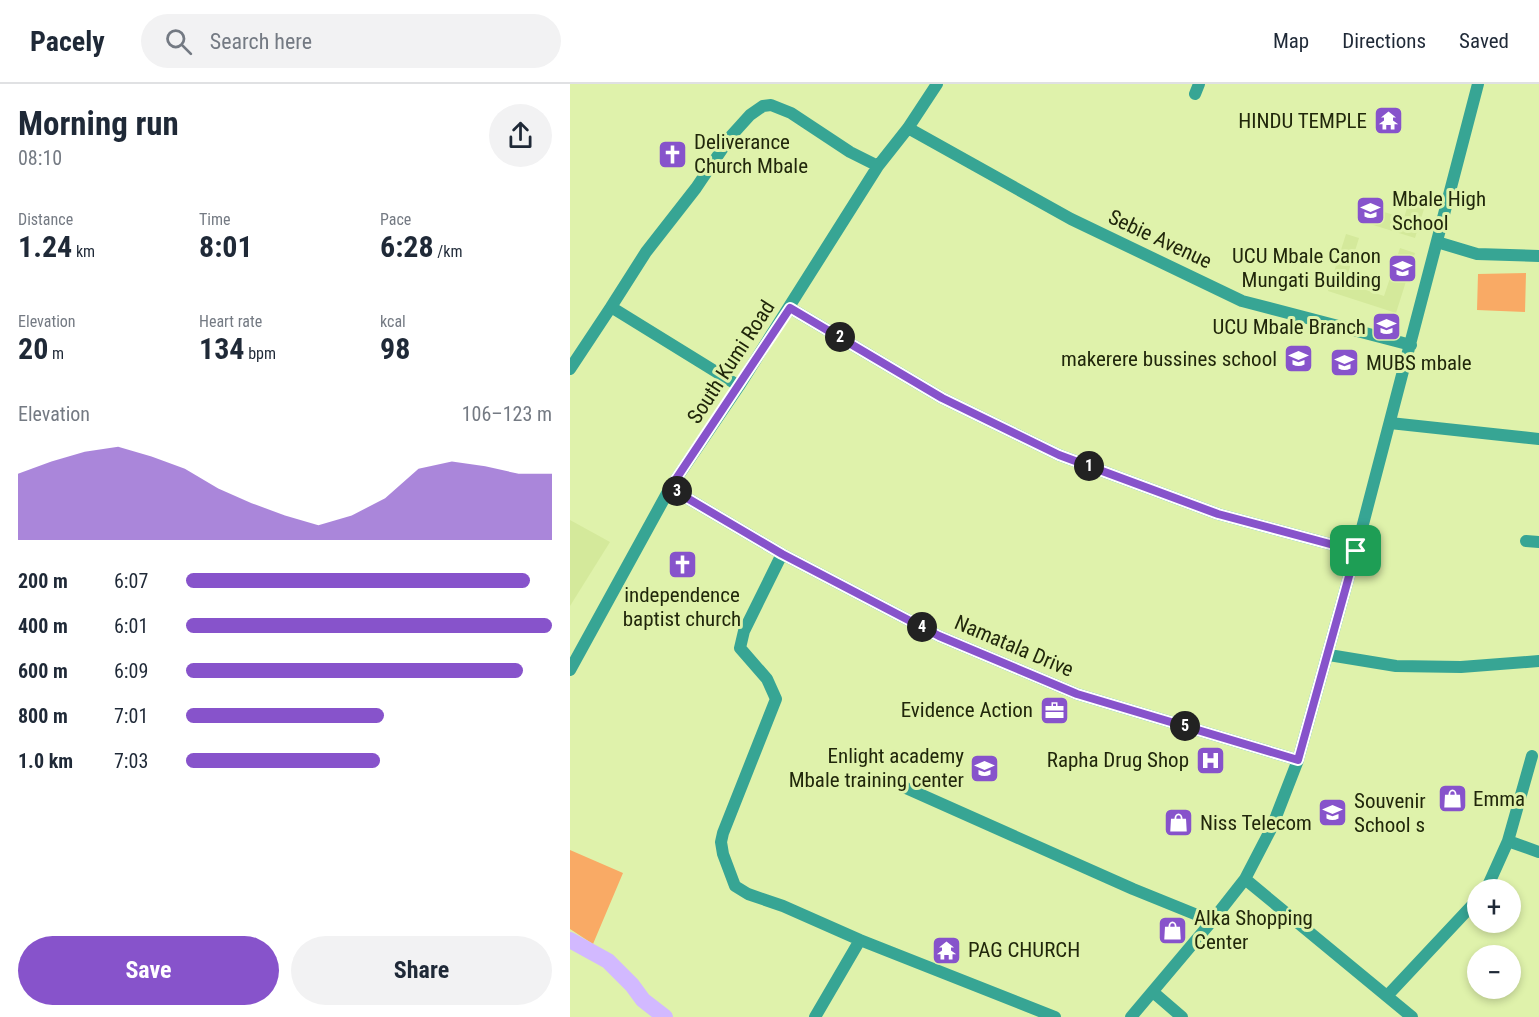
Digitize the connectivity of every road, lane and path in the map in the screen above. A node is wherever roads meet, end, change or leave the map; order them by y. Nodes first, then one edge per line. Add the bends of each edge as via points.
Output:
1 (937, 84) edge
2 (1478, 84) edge
3 (908, 128) junction
4 (878, 166) junction
5 (1437, 242) junction
6 (1539, 256) edge
7 (611, 307) junction
8 (790, 308) junction
9 (1411, 345) junction
10 (570, 369) edge
11 (739, 386) junction
12 (1389, 423) junction
13 (1539, 439) edge
14 (670, 488) junction
15 (1356, 551) junction
16 (782, 554) junction
17 (1329, 655) junction
18 (1539, 661) edge
19 (570, 670) edge
20 (1532, 756) dead end
21 (1298, 760) junction
22 (888, 780) dead end
23 (1508, 841) junction
24 (1539, 852) edge
25 (1245, 879) junction
26 (1491, 879) edge
27 (1467, 911) edge
28 (1212, 921) junction
29 (860, 940) junction
30 (1153, 992) junction
31 (1387, 996) junction
32 (815, 1017) edge
33 (1055, 1017) edge
34 (1131, 1017) edge
35 (1182, 1017) edge
36 (1412, 1017) edge

1 - 3 street, South Kumi Road
2 - 5 street
3 - 4 street, South Kumi Road
3 - 9 street, Sebie Avenue via 1071,219 1242,301
4 - 7 street via 791,113 763,106 731,136
4 - 8 street, South Kumi Road
5 - 6 street via 1477,254
5 - 9 street
7 - 10 street
7 - 11 street
8 - 11 street, South Kumi Road
8 - 15 street via 942,398 1059,455 1218,514
9 - 12 street
11 - 14 street, South Kumi Road
12 - 13 street
12 - 15 street
14 - 16 street, Namatala Drive
14 - 19 street, South Kumi Road
15 - 17 street
16 - 21 street, Namatala Drive via 939,636 1077,694
16 - 29 street via 741,641 740,648 767,679 776,699 723,832 723,854 735,886
17 - 18 street via 1396,666 1461,667
17 - 21 street
20 - 23 street
21 - 25 street via 1272,827
22 - 28 street
23 - 24 street
23 - 26 street
25 - 28 street
25 - 31 street
27 - 31 street
28 - 30 street
29 - 32 street
29 - 33 street
30 - 34 street
30 - 35 street
31 - 36 street

